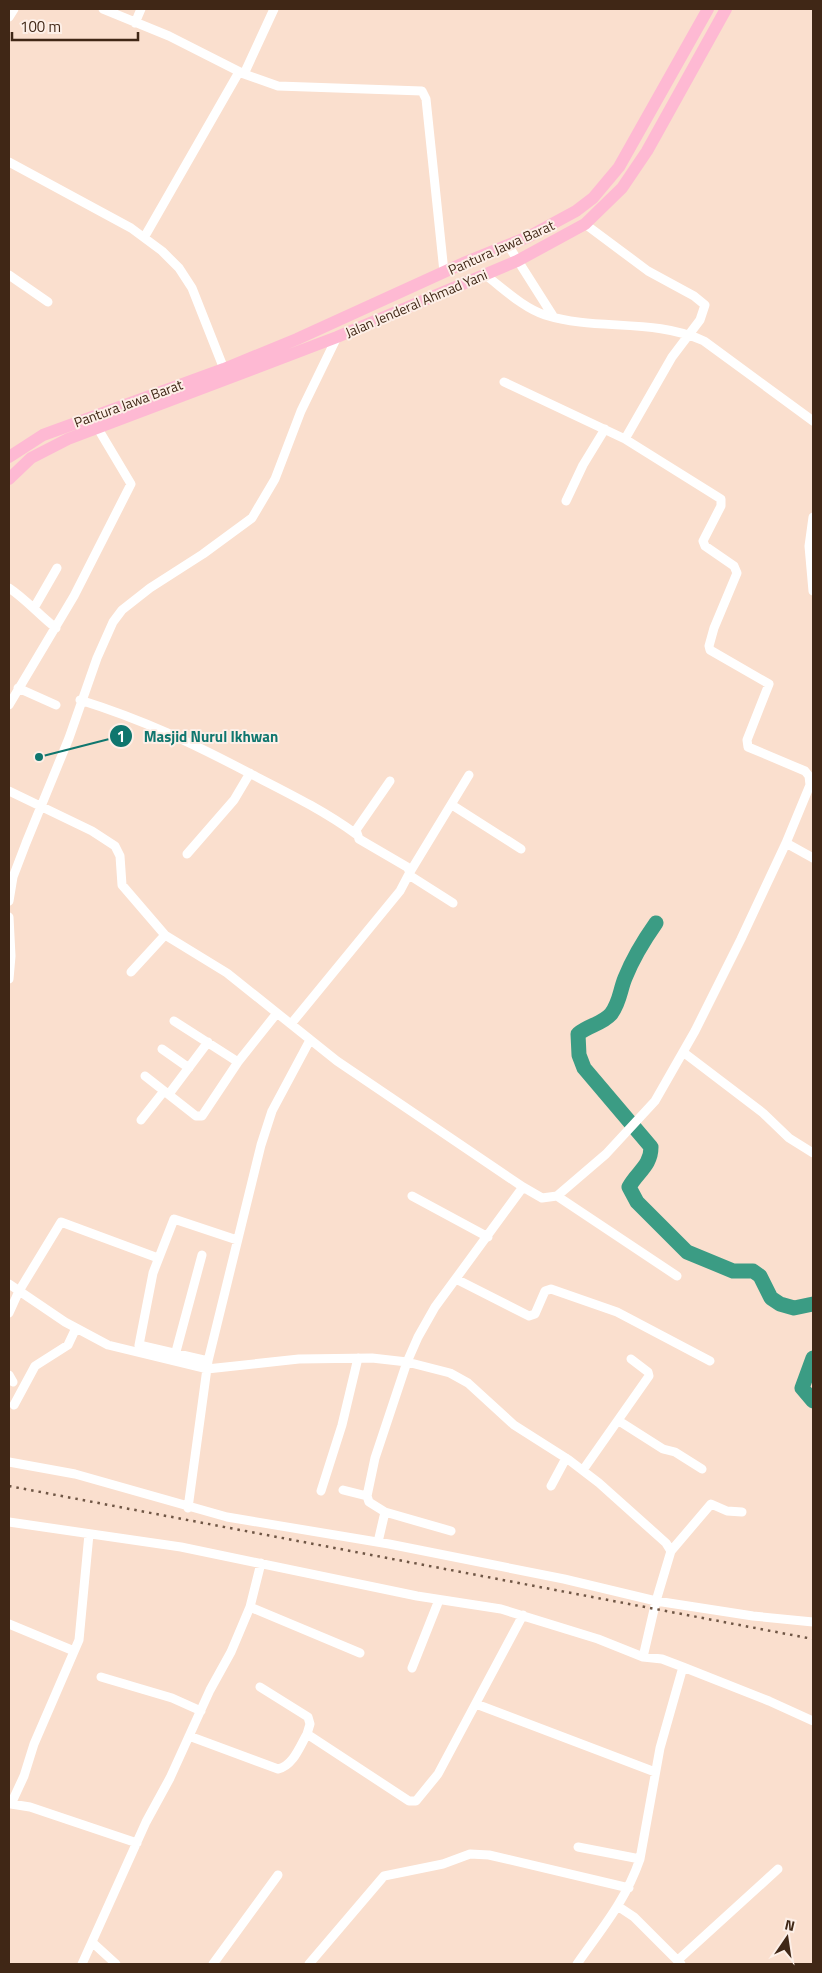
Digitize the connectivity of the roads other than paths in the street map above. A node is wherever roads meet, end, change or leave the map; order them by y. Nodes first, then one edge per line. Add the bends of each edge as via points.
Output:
1 (14, 9) edge
2 (103, 9) edge
3 (142, 9) edge
4 (274, 9) edge
5 (708, 9) edge
6 (726, 9) edge
7 (9, 17) edge
8 (135, 22) junction
9 (242, 73) junction
10 (11, 164) edge
11 (9, 175) edge
12 (585, 224) junction
13 (145, 236) junction
14 (508, 245) junction
15 (517, 261) junction
16 (444, 272) junction
17 (484, 274) junction
18 (9, 275) edge
19 (48, 302) dead end
20 (553, 316) junction
21 (690, 335) junction
22 (337, 337) junction
23 (224, 369) junction
24 (504, 382) dead end
25 (813, 421) edge
26 (96, 427) junction
27 (605, 429) junction
28 (625, 439) junction
29 (9, 457) edge
30 (9, 479) edge
31 (566, 501) dead end
32 (813, 517) edge
33 (57, 568) dead end
34 (813, 591) edge
35 (10, 593) edge
36 (34, 608) junction
37 (56, 628) junction
38 (18, 688) junction
39 (80, 700) junction
40 (9, 705) edge
41 (56, 705) dead end
42 (250, 773) junction
43 (469, 775) dead end
44 (811, 776) edge
45 (390, 781) dead end
46 (9, 791) edge
47 (452, 805) junction
48 (40, 807) junction
49 (356, 834) junction
50 (786, 843) junction
51 (521, 849) dead end
52 (187, 854) dead end
53 (813, 858) edge
54 (409, 873) junction
55 (9, 901) edge
56 (453, 903) dead end
57 (9, 916) edge
58 (165, 935) junction
59 (131, 972) dead end
60 (9, 979) edge
61 (277, 1012) junction
62 (174, 1021) dead end
63 (291, 1024) junction
64 (310, 1040) junction
65 (208, 1042) junction
66 (162, 1049) dead end
67 (682, 1052) junction
68 (238, 1062) junction
69 (189, 1068) junction
70 (145, 1076) dead end
71 (167, 1093) junction
72 (141, 1120) dead end
73 (813, 1153) edge
74 (523, 1187) junction
75 (412, 1196) dead end
76 (557, 1196) junction
77 (488, 1237) junction
78 (237, 1240) junction
79 (202, 1254) dead end
80 (158, 1258) junction
81 (677, 1276) dead end
82 (456, 1279) junction
83 (9, 1284) edge
84 (19, 1291) junction
85 (9, 1313) edge
86 (76, 1328) junction
87 (139, 1349) junction
88 (174, 1358) junction
89 (358, 1358) junction
90 (631, 1360) dead end
91 (710, 1361) dead end
92 (407, 1362) junction
93 (208, 1365) junction
94 (14, 1405) dead end
95 (619, 1421) junction
96 (566, 1458) junction
97 (9, 1462) edge
98 (702, 1469) dead end
99 (583, 1470) junction
100 (551, 1486) dead end
101 (343, 1490) dead end
102 (321, 1491) dead end
103 (367, 1496) junction
104 (188, 1508) junction
105 (385, 1512) junction
106 (742, 1512) dead end
107 (9, 1522) edge
108 (451, 1531) dead end
109 (90, 1534) junction
110 (378, 1542) junction
111 (672, 1551) junction
112 (262, 1563) junction
113 (439, 1600) junction
114 (656, 1601) junction
115 (250, 1607) junction
116 (522, 1614) junction
117 (813, 1622) edge
118 (9, 1624) edge
119 (74, 1651) junction
120 (360, 1653) dead end
121 (643, 1657) junction
122 (683, 1667) junction
123 (412, 1668) dead end
124 (102, 1677) dead end
125 (260, 1687) dead end
126 (476, 1704) junction
127 (201, 1711) junction
128 (813, 1721) edge
129 (307, 1734) junction
130 (189, 1736) junction
131 (655, 1772) junction
132 (136, 1843) junction
133 (578, 1847) dead end
134 (640, 1859) junction
135 (778, 1869) dead end
136 (278, 1875) dead end
137 (629, 1888) junction
138 (619, 1907) junction
139 (93, 1943) junction
140 (680, 1962) edge
141 (82, 1964) edge
142 (116, 1964) edge
143 (213, 1964) edge
144 (309, 1964) edge
145 (578, 1964) edge

1 - 7 street
2 - 8 street
3 - 8 street
4 - 9 street
5 - 14 highway, Pantura Jawa Barat via 605,185 576,212
6 - 12 highway, Jalan Jenderal Ahmad Yani via 647,151 622,188
8 - 9 street
9 - 13 street
9 - 16 street via 284,87 417,89 425,94
10 - 11 street
10 - 13 street
12 - 15 highway, Jalan Jenderal Ahmad Yani
12 - 21 street via 648,271 702,300 704,314
13 - 23 street via 179,268 192,288
14 - 15 street
14 - 16 highway, Pantura Jawa Barat
15 - 17 highway, Jalan Jenderal Ahmad Yani
15 - 20 street
16 - 23 highway, Pantura Jawa Barat
17 - 20 street via 527,306
17 - 22 highway, Jalan Jenderal Ahmad Yani
18 - 19 street
20 - 21 street via 586,324 642,327
21 - 25 street via 704,341
21 - 28 street via 672,357
22 - 26 highway, Jalan Jenderal Ahmad Yani
22 - 39 street via 301,411 275,479 257,511 240,528 122,610 109,629
23 - 29 highway, Pantura Jawa Barat via 67,425
24 - 27 street
26 - 30 highway, Jalan Jenderal Ahmad Yani via 37,454
26 - 37 street via 132,484
27 - 28 street
27 - 31 street
28 - 44 street via 721,499 721,506 702,541 734,566 737,573 709,646 770,684 747,740 748,747
32 - 34 street via 809,546
33 - 36 street
35 - 36 street
36 - 37 street via 39,616
37 - 38 street
38 - 40 street
38 - 41 street
39 - 42 street via 151,724
39 - 48 street
42 - 49 street via 325,812
42 - 52 street via 234,800
43 - 47 street
44 - 50 street
45 - 49 street
46 - 48 street
47 - 51 street
47 - 54 street
48 - 55 street via 13,877
48 - 58 street via 98,834 115,846 120,856 122,886
49 - 54 street via 359,839 407,867
50 - 53 street
50 - 67 street
54 - 56 street
54 - 63 street via 400,891
57 - 60 street
58 - 59 street
58 - 61 street via 227,973
61 - 63 street
61 - 68 street
62 - 65 street
63 - 64 street
64 - 74 street
64 - 78 street via 265,1129
65 - 68 street
65 - 69 street
66 - 69 street
67 - 73 street via 763,1113 789,1138
67 - 76 street via 655,1101 606,1154
68 - 71 street via 202,1116 196,1116
69 - 71 street
70 - 71 street
71 - 72 street
74 - 76 street via 542,1198
74 - 77 street
75 - 77 street
76 - 81 street
77 - 82 street
78 - 80 street via 174,1219
78 - 93 street
79 - 88 street
80 - 84 street via 61,1222
80 - 87 street
82 - 91 street via 528,1316 534,1314 545,1291 552,1289 617,1312
82 - 92 street via 427,1319
83 - 84 street
84 - 85 street
84 - 86 street
86 - 87 street via 108,1345
86 - 94 street via 68,1345 35,1366
87 - 88 street
88 - 93 street
89 - 92 street
89 - 93 street
89 - 102 street via 342,1425
90 - 95 street via 650,1375
92 - 96 street via 439,1370 468,1383 514,1426
92 - 103 street via 375,1458
93 - 104 street
95 - 98 street
95 - 99 street
96 - 99 street
96 - 100 street
97 - 104 street via 76,1474
99 - 111 street via 644,1521
101 - 103 street
103 - 105 street via 369,1502
104 - 110 street
105 - 108 street
105 - 110 street
106 - 111 street via 727,1511 711,1504
107 - 109 street
109 - 112 street
109 - 119 street via 81,1628
110 - 114 street
111 - 114 street
112 - 113 street
112 - 115 street
113 - 116 street
113 - 123 street
114 - 117 street
114 - 121 street
115 - 120 street
115 - 127 street
116 - 121 street
116 - 126 street
118 - 119 street
119 - 132 street via 11,1804 30,1807
121 - 122 street via 662,1659
122 - 128 street
122 - 131 street
124 - 127 street via 172,1698
125 - 129 street via 308,1717
126 - 129 street via 438,1774 421,1798 413,1802
126 - 131 street
127 - 130 street
129 - 130 street via 291,1761 278,1769
130 - 132 street
131 - 134 street
132 - 139 street
133 - 134 street
134 - 137 street
135 - 140 street
136 - 143 street
137 - 138 street
137 - 144 street via 489,1855 470,1854 443,1864 384,1876
138 - 140 street via 634,1917
138 - 145 street
139 - 141 street
139 - 142 street

